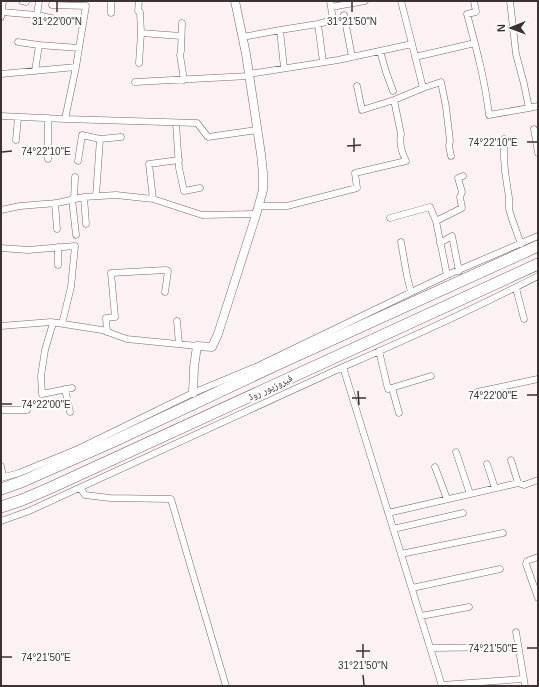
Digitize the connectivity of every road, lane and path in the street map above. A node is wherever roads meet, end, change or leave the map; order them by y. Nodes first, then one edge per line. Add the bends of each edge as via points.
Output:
1 (3, 1) edge
2 (39, 1) edge
3 (53, 1) edge
4 (111, 1) edge
5 (139, 1) edge
6 (235, 1) edge
7 (366, 1) edge
8 (401, 1) edge
9 (474, 1) edge
10 (510, 1) edge
11 (331, 4) edge
12 (111, 13) dead end
13 (1, 14) edge
14 (37, 15) junction
15 (344, 15) dead end
16 (70, 22) dead end
17 (182, 23) dead end
18 (318, 24) junction
19 (280, 30) junction
20 (141, 33) junction
21 (181, 36) junction
22 (243, 37) junction
23 (18, 42) dead end
24 (475, 43) junction
25 (412, 44) junction
26 (38, 45) junction
27 (79, 48) junction
28 (380, 51) junction
29 (352, 57) junction
30 (415, 58) junction
31 (323, 62) junction
32 (139, 63) dead end
33 (76, 67) junction
34 (284, 68) junction
35 (35, 71) junction
36 (1, 74) edge
37 (249, 75) junction
38 (184, 80) junction
39 (135, 82) dead end
40 (357, 86) dead end
41 (423, 88) junction
42 (393, 91) dead end
43 (394, 100) junction
44 (538, 106) edge
45 (529, 108) junction
46 (1, 116) edge
47 (18, 117) junction
48 (48, 118) junction
49 (65, 119) junction
50 (176, 123) junction
51 (534, 129) dead end
52 (257, 130) junction
53 (122, 137) dead end
54 (100, 139) junction
55 (504, 139) dead end
56 (16, 140) dead end
57 (537, 140) edge
58 (538, 154) edge
59 (451, 156) dead end
60 (48, 159) dead end
61 (179, 160) junction
62 (538, 160) edge
63 (78, 161) dead end
64 (463, 176) dead end
65 (75, 177) dead end
66 (200, 188) dead end
67 (96, 196) junction
68 (84, 197) junction
69 (73, 199) junction
70 (153, 199) junction
71 (55, 203) junction
72 (1, 210) edge
73 (257, 210) junction
74 (390, 218) dead end
75 (436, 221) junction
76 (86, 224) dead end
77 (57, 229) dead end
78 (76, 236) dead end
79 (538, 236) edge
80 (401, 242) dead end
81 (440, 243) junction
82 (521, 244) junction
83 (538, 246) edge
84 (58, 247) junction
85 (1, 248) edge
86 (538, 264) edge
87 (58, 265) dead end
88 (459, 271) junction
89 (447, 275) junction
90 (538, 276) edge
91 (516, 288) junction
92 (165, 292) dead end
93 (411, 292) junction
94 (383, 311) junction
95 (524, 318) dead end
96 (177, 321) dead end
97 (53, 323) junction
98 (62, 324) junction
99 (1, 326) edge
100 (107, 332) junction
101 (178, 344) junction
102 (198, 346) junction
103 (379, 351) junction
104 (343, 367) junction
105 (431, 376) dead end
106 (538, 379) edge
107 (72, 388) dead end
108 (392, 388) junction
109 (65, 389) junction
110 (477, 392) dead end
111 (193, 393) junction
112 (1, 410) edge
113 (27, 410) dead end
114 (70, 412) dead end
115 (399, 413) dead end
116 (110, 438) junction
117 (456, 452) dead end
118 (511, 460) dead end
119 (487, 464) dead end
120 (1, 466) edge
121 (435, 468) dead end
122 (2, 478) edge
123 (538, 480) edge
124 (518, 483) junction
125 (80, 488) junction
126 (495, 488) junction
127 (1, 490) edge
128 (470, 494) junction
129 (447, 499) junction
130 (1, 507) edge
131 (388, 513) junction
132 (463, 513) dead end
133 (1, 521) edge
134 (393, 529) junction
135 (503, 534) dead end
136 (401, 554) junction
137 (538, 557) edge
138 (500, 569) dead end
139 (536, 587) edge
140 (412, 588) junction
141 (538, 598) edge
142 (469, 607) dead end
143 (421, 616) junction
144 (516, 632) dead end
145 (518, 646) junction
146 (430, 648) junction
147 (523, 679) junction
148 (226, 686) edge
149 (442, 686) edge
150 (524, 686) edge

1 - 13 street
2 - 14 street
3 - 27 street via 52,5 86,6
4 - 12 street
5 - 20 street
6 - 22 street
7 - 11 street
8 - 25 street
9 - 24 street via 476,12 467,14
10 - 45 street via 516,54
11 - 18 street via 333,20
13 - 14 street
14 - 16 street
15 - 29 street
17 - 21 street
18 - 19 street
18 - 31 street
19 - 22 street
19 - 34 street
20 - 21 street
20 - 32 street
21 - 38 street via 180,55
22 - 37 street
23 - 26 street
24 - 30 street
24 - 45 street via 489,115
25 - 28 street
25 - 30 street
26 - 27 street
26 - 35 street
27 - 33 street
28 - 29 street
28 - 42 street
29 - 31 street
30 - 41 street
31 - 34 street
33 - 35 street
33 - 49 street
34 - 37 street
35 - 36 street
37 - 38 street
37 - 52 street
38 - 39 street
40 - 43 street via 362,110
41 - 43 street
41 - 59 street via 441,82
43 - 73 street via 401,134 402,155 406,161 355,174 357,188 287,206
44 - 45 street
46 - 47 street
47 - 48 street
47 - 56 street
48 - 49 street
48 - 60 street
49 - 50 street
50 - 52 street via 197,123 208,137
50 - 61 street
51 - 57 street
52 - 73 street via 263,173 263,190
53 - 54 street
54 - 63 street via 82,136
54 - 67 street
55 - 82 street via 509,209
57 - 58 street
58 - 62 street
61 - 66 street via 184,192
61 - 70 street via 149,164
64 - 75 street via 458,178 462,192 462,208
65 - 69 street
67 - 68 street
67 - 70 street via 116,195
68 - 69 street
68 - 76 street
69 - 71 street
69 - 78 street
70 - 73 street via 202,214
71 - 72 street
71 - 77 street
73 - 102 street via 218,334 212,346
74 - 75 street via 430,208
75 - 81 street
79 - 82 street
80 - 93 street
81 - 88 street via 452,236
81 - 89 street
82 - 88 street
83 - 94 highway, فیروزپور روڈ
84 - 85 street via 28,250
84 - 87 street
84 - 98 street via 75,246 71,287
86 - 130 highway, فیروزپور روڈ via 50,488
88 - 89 street
89 - 93 street
90 - 91 street
91 - 95 street
91 - 103 street
92 - 100 street via 168,271 166,270 111,274 115,317 106,318
93 - 94 street
94 - 111 street
94 - 116 highway, فیروزپور روڈ
96 - 101 street
97 - 98 street
97 - 99 street
97 - 109 street via 45,350 41,376 42,394
98 - 100 street
100 - 101 street via 127,338
101 - 102 street
102 - 111 street
103 - 104 street
103 - 108 street via 388,389
104 - 125 street
104 - 131 street
105 - 108 street
106 - 110 street
107 - 109 street
108 - 115 street
109 - 114 street
111 - 116 street
112 - 113 street
116 - 122 street
116 - 127 highway, فیروزپور روڈ
117 - 128 street
118 - 124 street
119 - 126 street
120 - 122 street
121 - 129 street
123 - 124 street via 524,485
124 - 126 street
125 - 133 street
125 - 148 street via 85,495 171,499
126 - 128 street
128 - 129 street
129 - 131 street
131 - 134 street
132 - 134 street
134 - 136 street
135 - 136 street
136 - 140 street
137 - 139 street via 526,562
138 - 140 street
139 - 141 street
140 - 143 street
142 - 143 street
143 - 146 street
144 - 145 street
145 - 146 street
145 - 147 street
146 - 149 street
147 - 149 street
147 - 150 street

